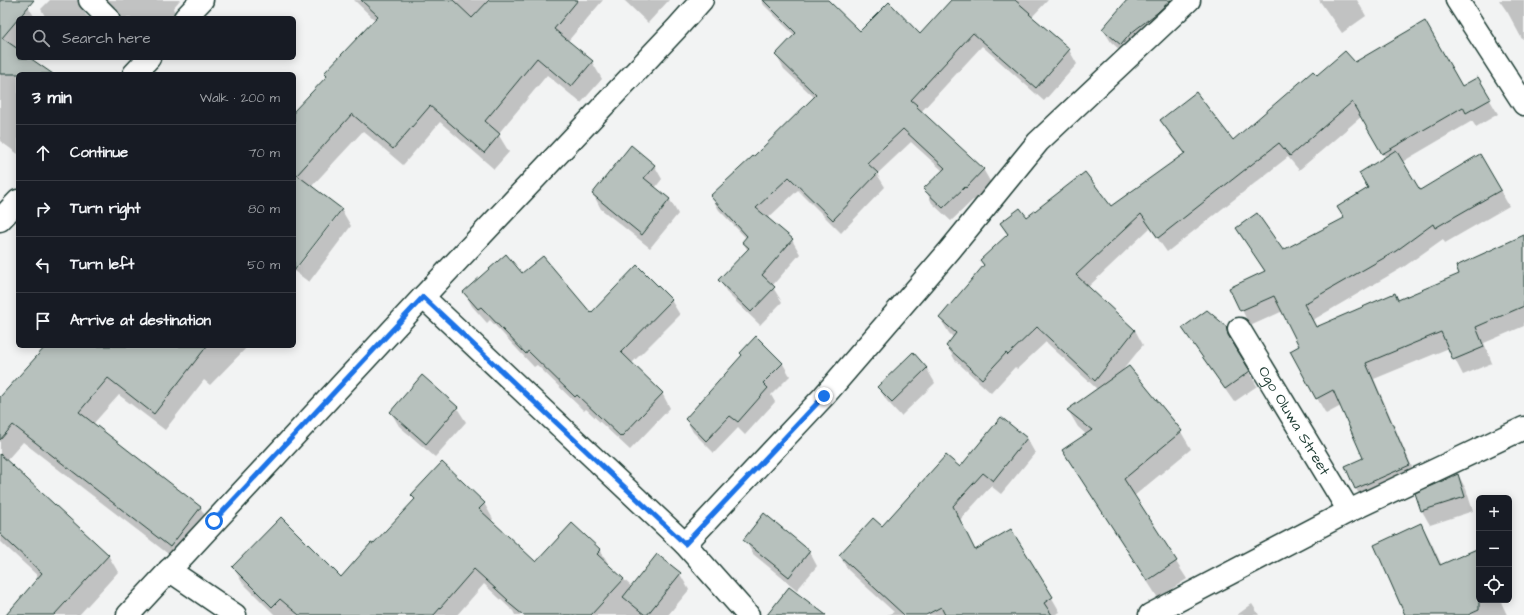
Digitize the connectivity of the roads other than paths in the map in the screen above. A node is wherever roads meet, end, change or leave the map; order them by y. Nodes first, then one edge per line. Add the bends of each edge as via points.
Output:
1 (90, 0) edge
2 (202, 0) edge
3 (702, 0) edge
4 (1189, 0) edge
5 (1457, 0) edge
6 (106, 16) edge
7 (187, 16) edge
8 (146, 60) edge
9 (136, 72) edge
10 (1524, 104) edge
11 (16, 202) edge
12 (0, 220) edge
13 (423, 297) junction
14 (1239, 329) dead end
15 (1524, 428) edge
16 (1349, 511) junction
17 (685, 544) junction
18 (170, 570) junction
19 (128, 615) edge
20 (235, 615) edge
21 (748, 615) edge
22 (1150, 615) edge

1 - 6 street
2 - 7 street
3 - 13 street
4 - 17 street via 1038,142 950,250 824,396
5 - 10 street
8 - 9 street
11 - 12 street
13 - 17 street
13 - 18 street
14 - 16 street, Ogo Oluwa Street
15 - 16 street
16 - 22 street
17 - 21 street
18 - 19 street
18 - 20 street

